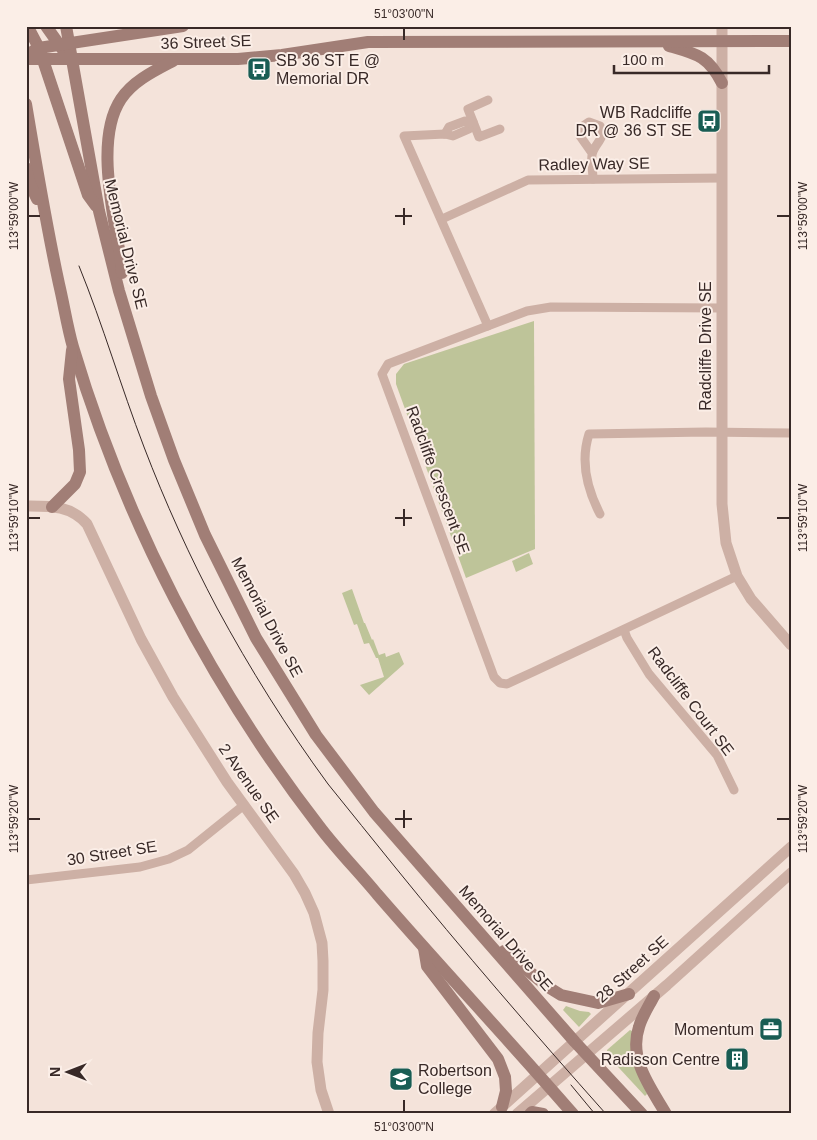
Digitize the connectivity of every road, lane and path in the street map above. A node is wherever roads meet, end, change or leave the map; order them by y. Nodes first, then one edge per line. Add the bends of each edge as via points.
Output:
1 (66, 26) edge
2 (183, 26) edge
3 (722, 26) edge
4 (48, 27) edge
5 (28, 31) edge
6 (655, 41) junction
7 (722, 41) junction
8 (791, 41) edge
9 (63, 44) junction
10 (41, 54) junction
11 (26, 57) edge
12 (71, 60) junction
13 (175, 60) junction
14 (722, 83) junction
15 (488, 100) dead end
16 (26, 104) edge
17 (471, 122) junction
18 (500, 129) dead end
19 (592, 153) dead end
20 (26, 168) edge
21 (722, 178) junction
22 (593, 179) junction
23 (99, 211) junction
24 (44, 213) junction
25 (442, 219) junction
26 (119, 291) junction
27 (722, 308) junction
28 (488, 326) junction
29 (72, 343) junction
30 (722, 432) junction
31 (791, 433) edge
32 (26, 506) edge
33 (52, 506) junction
34 (600, 514) dead end
35 (737, 576) junction
36 (624, 630) junction
37 (791, 645) edge
38 (734, 790) dead end
39 (244, 805) junction
40 (791, 846) edge
41 (791, 874) edge
42 (26, 880) edge
43 (477, 929) junction
44 (424, 948) junction
45 (630, 994) junction
46 (654, 996) junction
47 (575, 1042) junction
48 (587, 1055) junction
49 (538, 1075) junction
50 (549, 1086) junction
51 (498, 1111) edge
52 (329, 1114) edge
53 (516, 1114) edge
54 (530, 1114) edge
55 (543, 1114) edge
56 (573, 1114) edge
57 (642, 1114) edge
58 (666, 1114) edge

1 - 9 main road, Memorial Drive SE
2 - 9 main road
3 - 7 street, Radcliffe Drive SE
4 - 5 main road
4 - 9 main road
5 - 10 main road
6 - 7 main road, 36 Street SE
6 - 13 main road, 36 Street SE via 368,42 282,55
6 - 14 main road via 703,58
7 - 8 main road, 36 Street SE
7 - 14 street, Radcliffe Drive SE
9 - 10 main road
9 - 12 main road, Memorial Drive SE
10 - 11 main road
10 - 12 main road, 36 Street SE
10 - 23 main road via 88,195
12 - 13 main road, 36 Street SE
12 - 23 main road, Memorial Drive SE
13 - 26 main road via 145,76 122,98 113,114 108,142 109,177 122,271
14 - 21 street, Radcliffe Drive SE
15 - 17 street via 468,109
16 - 24 main road
17 - 18 street via 479,137
17 - 25 street via 449,127 445,134 404,136
19 - 22 street
20 - 24 main road
21 - 22 street, Radley Way SE
21 - 27 street, Radcliffe Drive SE
22 - 25 street, Radley Way SE via 528,180
23 - 26 main road, Memorial Drive SE
24 - 29 main road
25 - 28 street
26 - 43 main road, Memorial Drive SE via 174,460 205,535 256,638 316,735 374,812
27 - 28 street, Radcliffe Crescent SE via 551,307
27 - 30 street, Radcliffe Drive SE
28 - 36 street, Radcliffe Crescent SE via 388,364 382,374 494,677 507,684
29 - 33 main road via 69,379 80,450 80,472 75,484
29 - 44 main road via 136,516 180,608 229,697 321,829
30 - 31 street
30 - 34 street via 589,434 585,447 586,482
30 - 35 street, Radcliffe Drive SE via 722,504 726,543
32 - 33 street, 2 Avenue SE
33 - 39 street, 2 Avenue SE via 72,511 87,524 173,697
35 - 36 street, Radcliffe Crescent SE
35 - 37 street, Radcliffe Drive SE via 752,600
36 - 38 street, Radcliffe Court SE via 649,674 717,755
39 - 42 street, 30 Street SE via 188,850 169,859 140,867
39 - 52 street, 2 Avenue SE via 294,874 320,930 323,961 317,1062
40 - 45 street, 28 Street SE
41 - 46 street
43 - 45 main road via 561,995 598,1002
43 - 47 main road, Memorial Drive SE
44 - 49 main road
44 - 51 main road via 427,966 498,1059 506,1091
45 - 47 street, 28 Street SE
46 - 48 street
46 - 58 main road via 639,1027 637,1055 649,1086
47 - 48 main road, Memorial Drive SE
47 - 49 street, 28 Street SE
48 - 50 street
48 - 57 main road, Memorial Drive SE
49 - 50 main road
49 - 51 street, 28 Street SE
50 - 53 street
50 - 56 main road
54 - 55 main road

